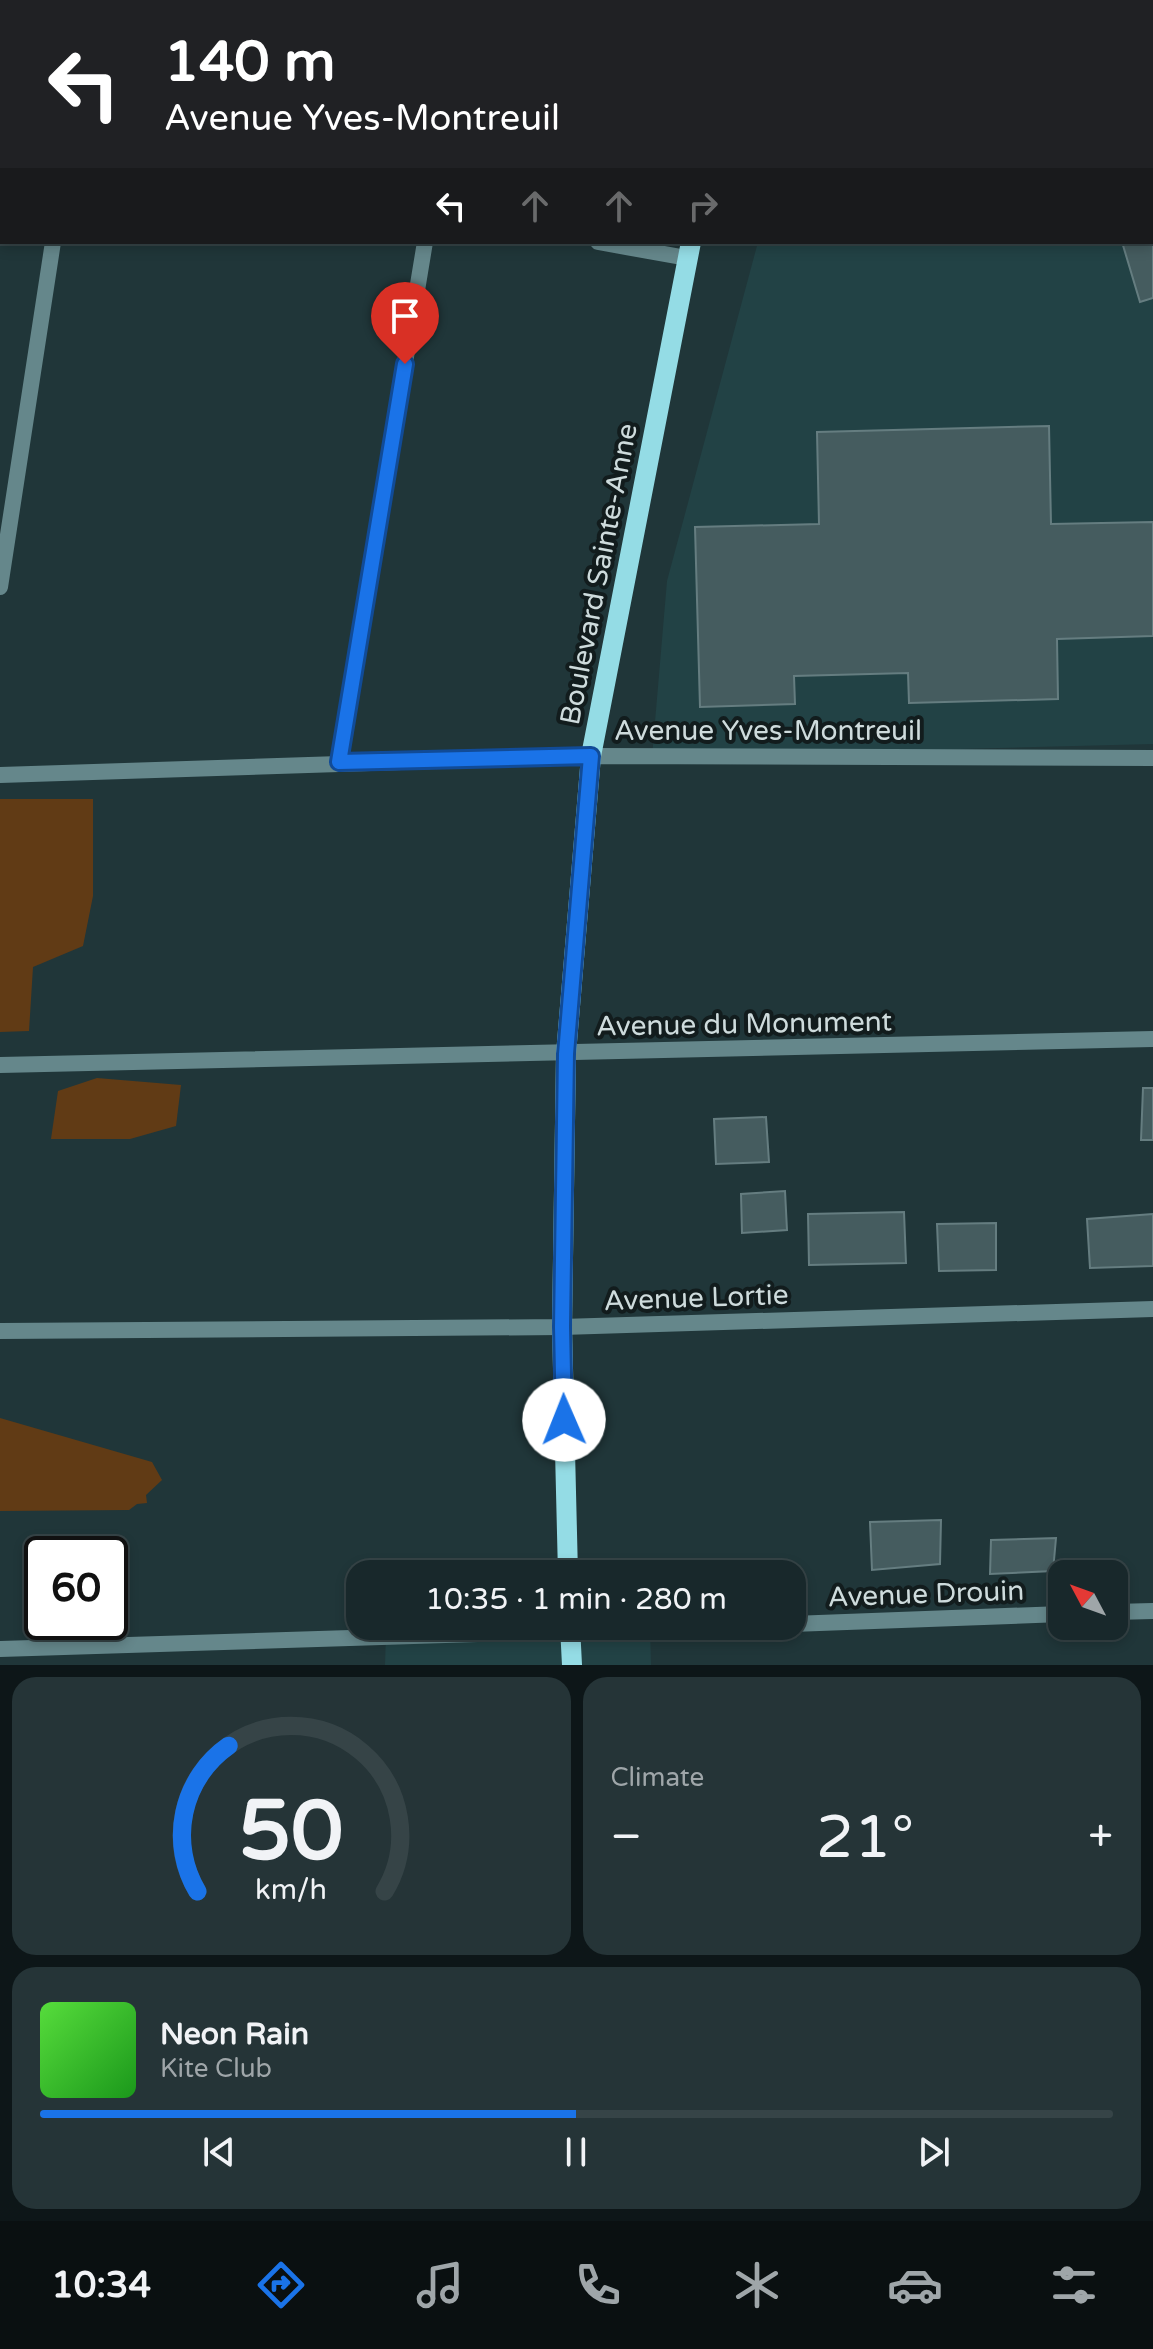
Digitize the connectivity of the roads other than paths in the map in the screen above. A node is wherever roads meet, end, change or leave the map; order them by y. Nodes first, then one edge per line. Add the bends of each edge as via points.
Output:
1 (53, 244) edge
2 (425, 244) edge
3 (635, 244) edge
4 (690, 247) edge
5 (0, 587) edge
6 (591, 756) junction
7 (1153, 758) edge
8 (339, 762) junction
9 (0, 775) edge
10 (1153, 1039) edge
11 (566, 1054) junction
12 (0, 1065) edge
13 (1153, 1309) edge
14 (562, 1327) junction
15 (0, 1331) edge
16 (568, 1560) edge
17 (1153, 1611) edge
18 (1128, 1612) edge
19 (1048, 1615) edge
20 (806, 1623) edge
21 (346, 1636) edge
22 (571, 1640) edge
23 (0, 1649) edge
24 (572, 1665) edge

1 - 5 street
2 - 8 street
3 - 4 street
4 - 6 main road, Boulevard Sainte-Anne
6 - 7 street, Avenue Yves-Montreuil
6 - 8 street, Avenue Yves-Montreuil
6 - 11 main road, Boulevard Sainte-Anne
8 - 9 street, Avenue Yves-Montreuil
10 - 11 street, Avenue du Monument
11 - 12 street, Avenue du Monument
11 - 14 main road, Boulevard Sainte-Anne
13 - 14 street, Avenue Lortie
14 - 15 street, Avenue Lortie
14 - 16 main road, Boulevard Sainte-Anne
17 - 18 street
19 - 20 street, Avenue Drouin
21 - 23 street
22 - 24 main road

